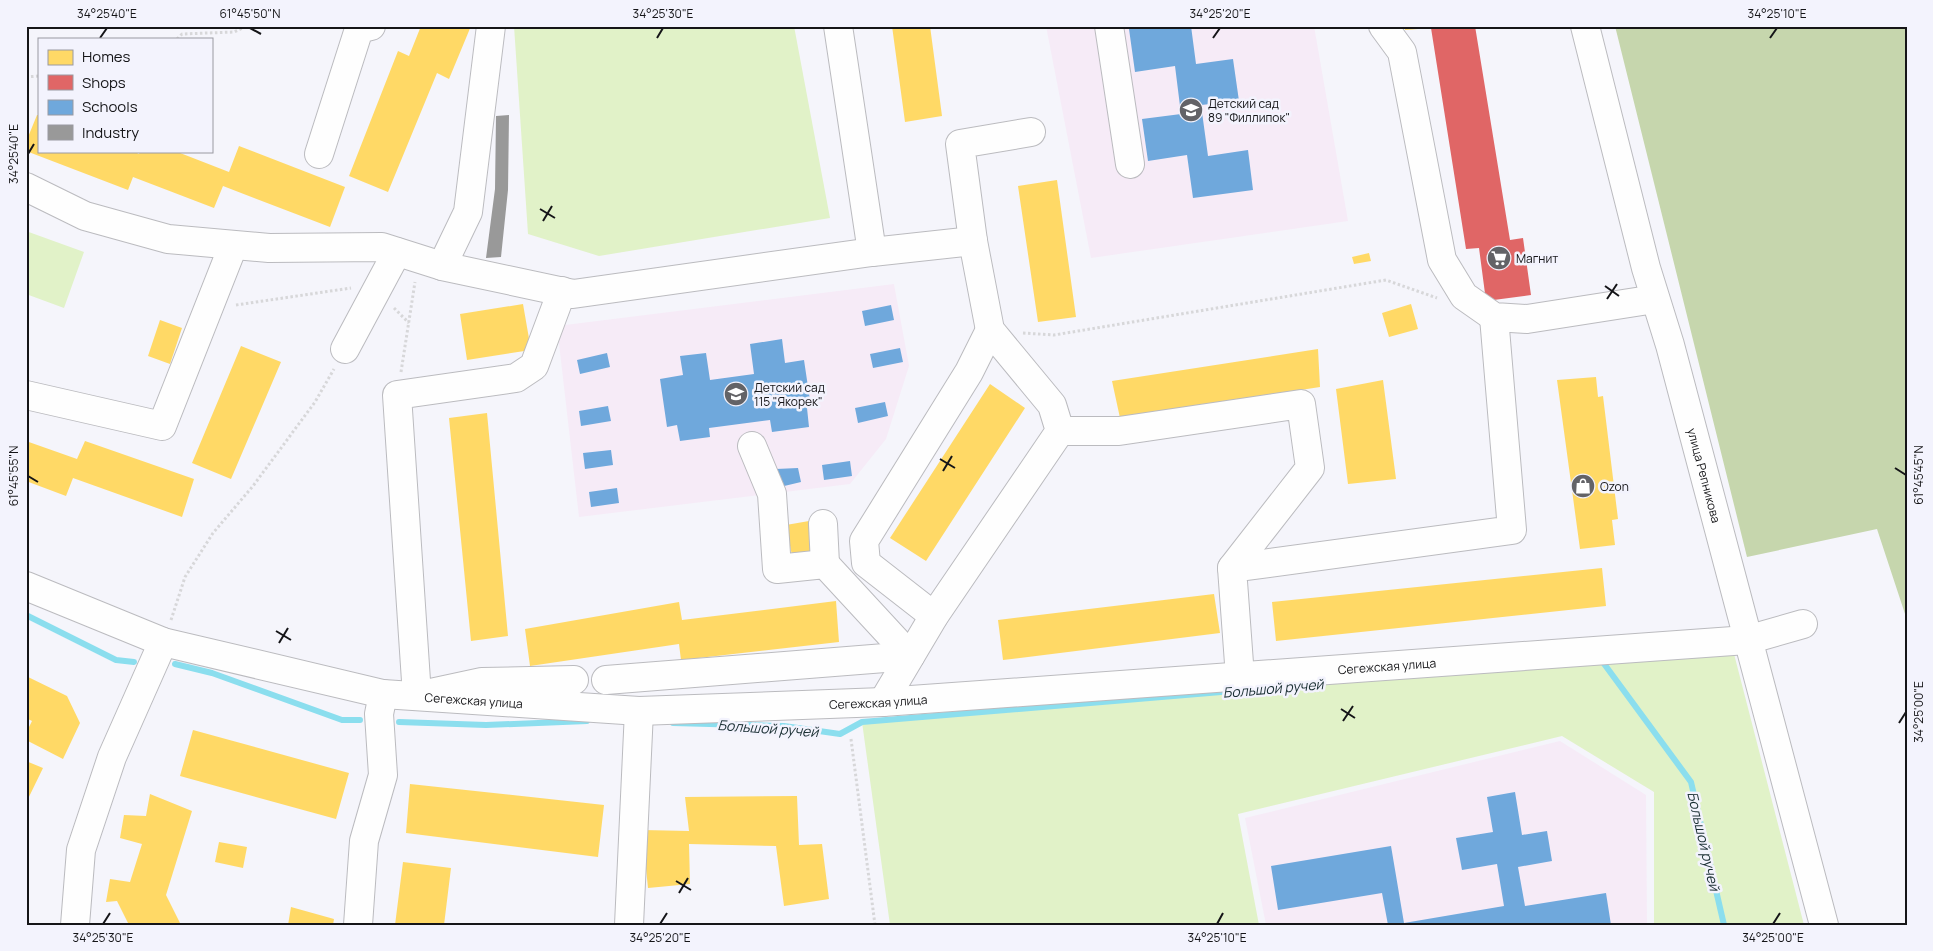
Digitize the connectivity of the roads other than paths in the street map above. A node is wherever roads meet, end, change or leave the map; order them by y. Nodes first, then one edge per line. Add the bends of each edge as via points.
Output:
1 (371, 26) edge
2 (490, 26) edge
3 (838, 26) edge
4 (1109, 26) edge
5 (1383, 26) edge
6 (1586, 26) edge
7 (1031, 132) dead end
8 (319, 154) dead end
9 (1130, 164) dead end
10 (26, 187) edge
11 (973, 241) junction
12 (233, 246) junction
13 (872, 252) junction
14 (419, 259) junction
15 (562, 291) junction
16 (1655, 299) junction
17 (1494, 317) junction
18 (990, 330) junction
19 (345, 349) road end
20 (26, 395) edge
21 (1060, 431) junction
22 (752, 446) dead end
23 (824, 524) dead end
24 (825, 564) junction
25 (1232, 568) junction
26 (26, 586) edge
27 (934, 616) junction
28 (1804, 624) dead end
29 (1747, 640) junction
30 (163, 642) junction
31 (910, 656) junction
32 (1240, 677) junction
33 (574, 680) dead end
34 (606, 680) dead end
35 (383, 694) junction
36 (417, 696) junction
37 (883, 702) junction
38 (639, 711) junction
39 (75, 925) edge
40 (358, 925) edge
41 (629, 925) edge
42 (1824, 925) edge

1 - 8 street via 359,29
2 - 14 street via 468,212
3 - 13 street
4 - 9 street
5 - 17 street via 1402,52 1442,260 1464,296
6 - 16 street, улица Репникова
7 - 11 street via 960,144
10 - 12 street via 85,216 168,239
11 - 13 street
11 - 18 street
12 - 14 street via 382,247
12 - 20 street via 162,426
13 - 15 street via 573,294
14 - 15 street
14 - 19 street via 377,290
15 - 36 street via 534,366 516,378 397,395
16 - 17 street via 1527,319
16 - 29 street, улица Репникова via 1670,345
17 - 25 street via 1512,530
18 - 21 street via 1052,405
18 - 27 street via 969,372 864,541 866,563
21 - 25 street via 1119,431 1301,404 1310,468
21 - 27 street
22 - 24 street via 772,494 777,568
23 - 24 street
24 - 31 street
25 - 32 street
26 - 30 street, Сегежская улица
27 - 31 street
28 - 29 street, Сегежская улица
29 - 32 street, Сегежская улица
29 - 42 street, улица Репникова
30 - 35 street, Сегежская улица
30 - 39 street via 112,757 81,850
31 - 34 street
31 - 37 street
32 - 37 street, Сегежская улица
33 - 36 street via 482,682
35 - 36 street, Сегежская улица
35 - 40 street via 379,714 382,775 364,841
36 - 38 street, Сегежская улица
37 - 38 street, Сегежская улица
38 - 41 street

